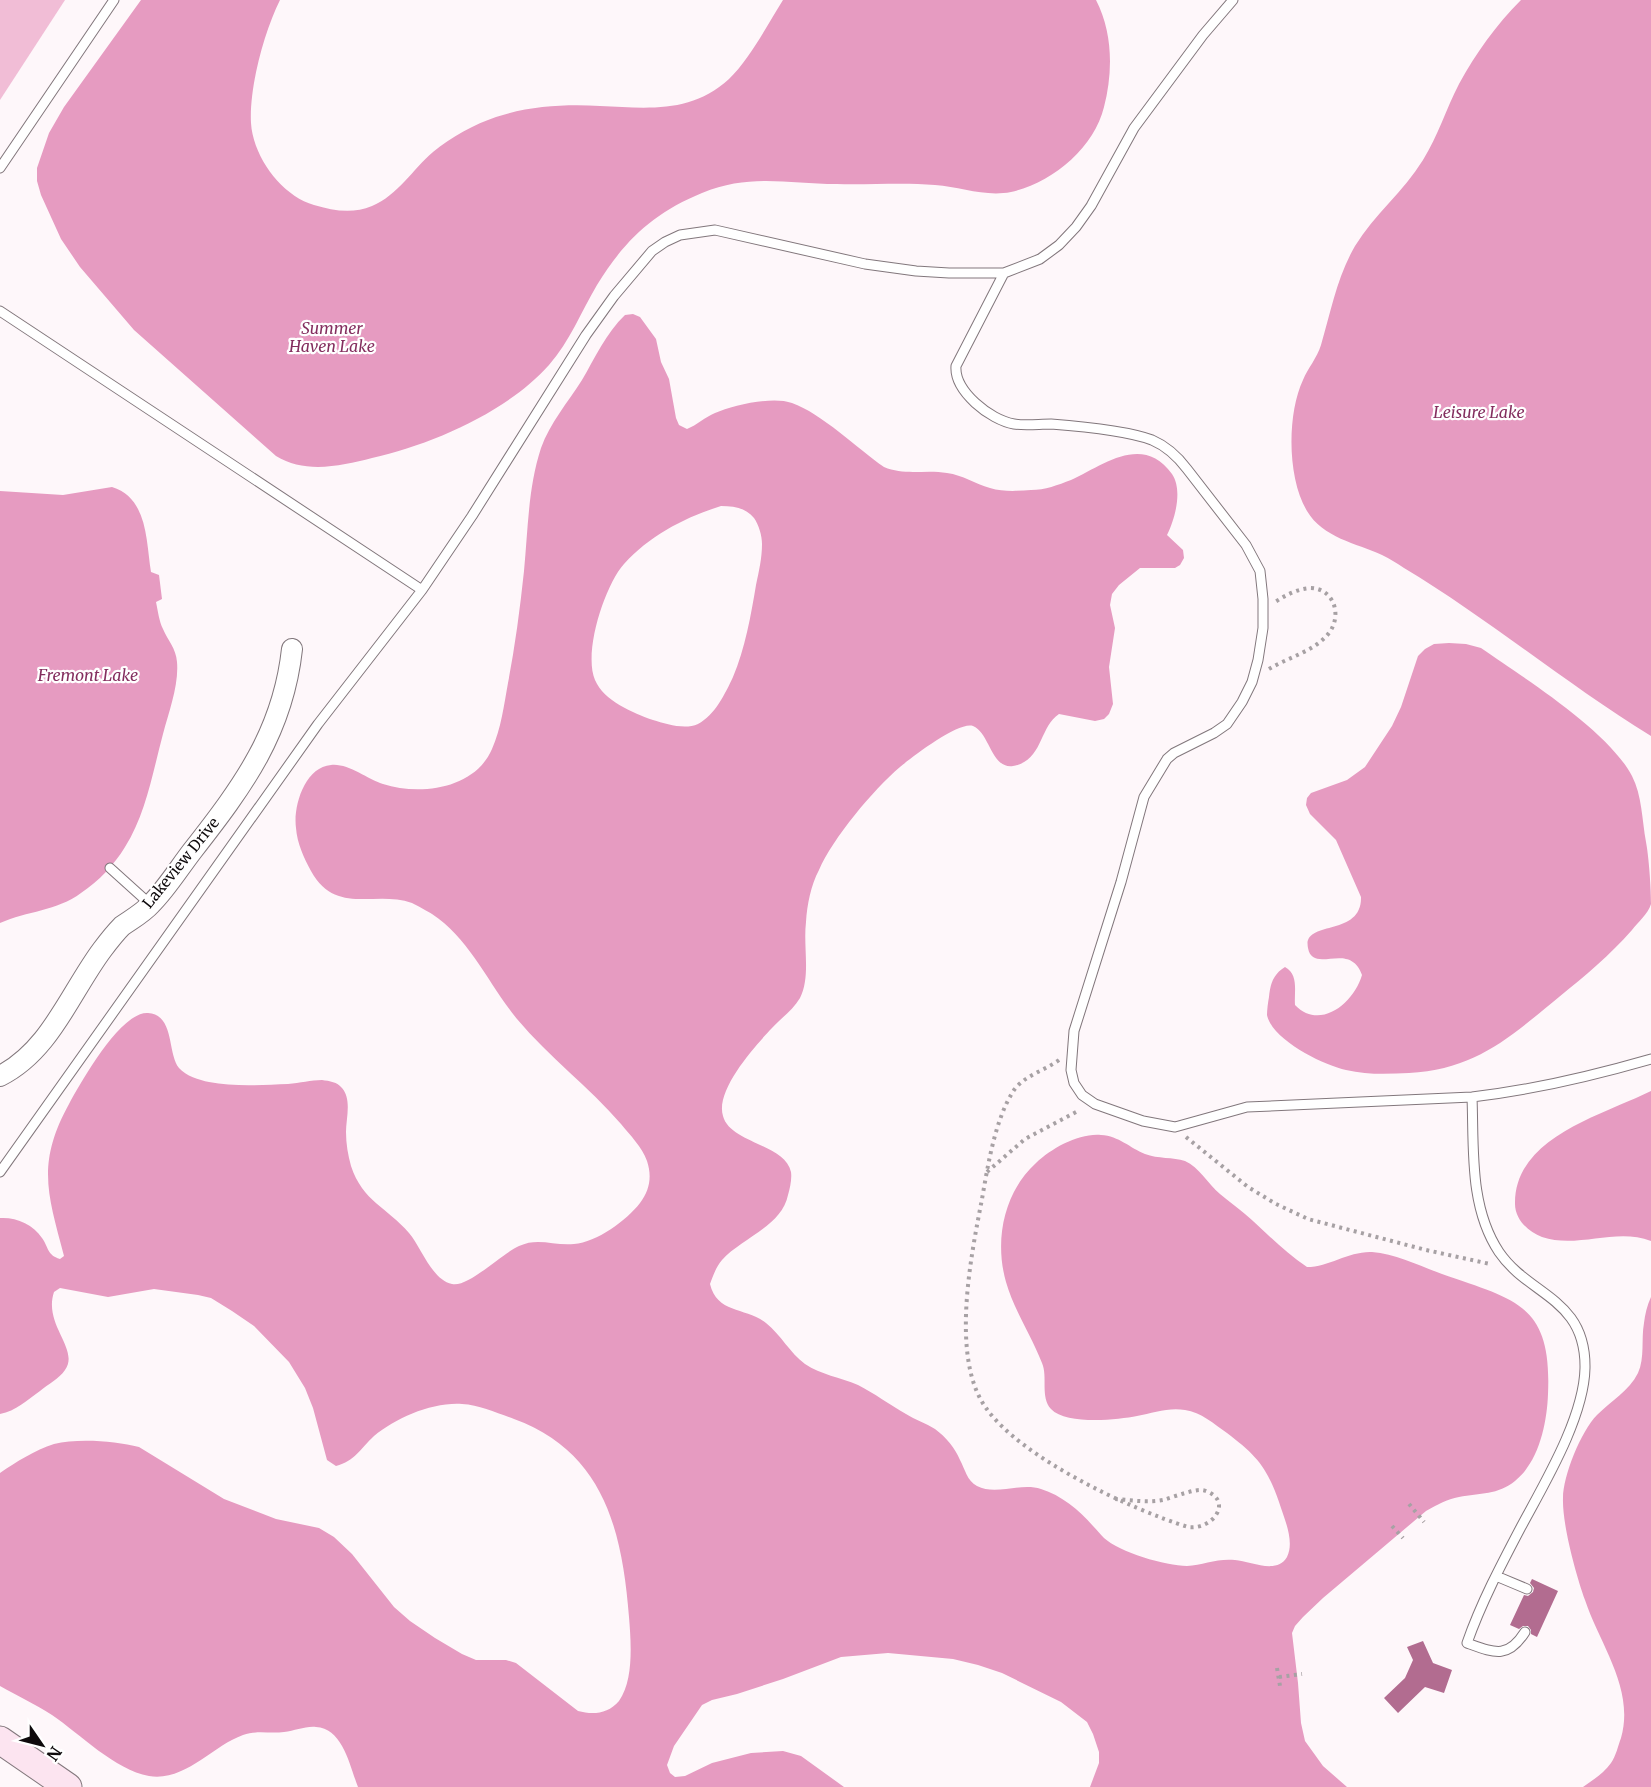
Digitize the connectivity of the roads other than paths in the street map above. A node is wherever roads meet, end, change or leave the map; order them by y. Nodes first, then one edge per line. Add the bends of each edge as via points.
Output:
1 (114, 0) edge
2 (1233, 0) edge
3 (0, 168) edge
4 (1004, 273) junction
5 (0, 311) edge
6 (422, 590) junction
7 (292, 649) dead end
8 (110, 868) dead end
9 (151, 905) junction
10 (1651, 1059) edge
11 (0, 1076) edge
12 (1472, 1097) junction
13 (0, 1172) edge
14 (1496, 1576) junction
15 (1527, 1589) dead end
16 (1525, 1632) dead end
17 (0, 1740) edge
18 (68, 1787) edge

1 - 3 lane
2 - 4 lane via 1134,128 1076,227 1040,259
4 - 6 lane via 887,267 715,230 680,235 665,242 636,268 586,335
4 - 12 lane via 956,366 964,391 987,411 1014,424 1051,424 1122,433 1165,447 1246,544 1262,580 1258,660 1242,702 1227,724 1167,759 1144,797 1074,1031 1074,1083 1095,1104 1174,1127 1247,1107
5 - 6 lane
6 - 13 lane via 311,734
7 - 9 street, Lakeview Drive via 283,698 258,758
8 - 9 lane
9 - 11 street, Lakeview Drive via 121,928 101,951 43,1041 26,1059
10 - 12 lane via 1563,1082
12 - 14 lane via 1476,1186 1482,1217 1499,1252 1571,1318 1584,1349 1585,1370 1573,1422
14 - 15 lane
14 - 16 lane via 1467,1643 1499,1652 1513,1648
17 - 18 street

